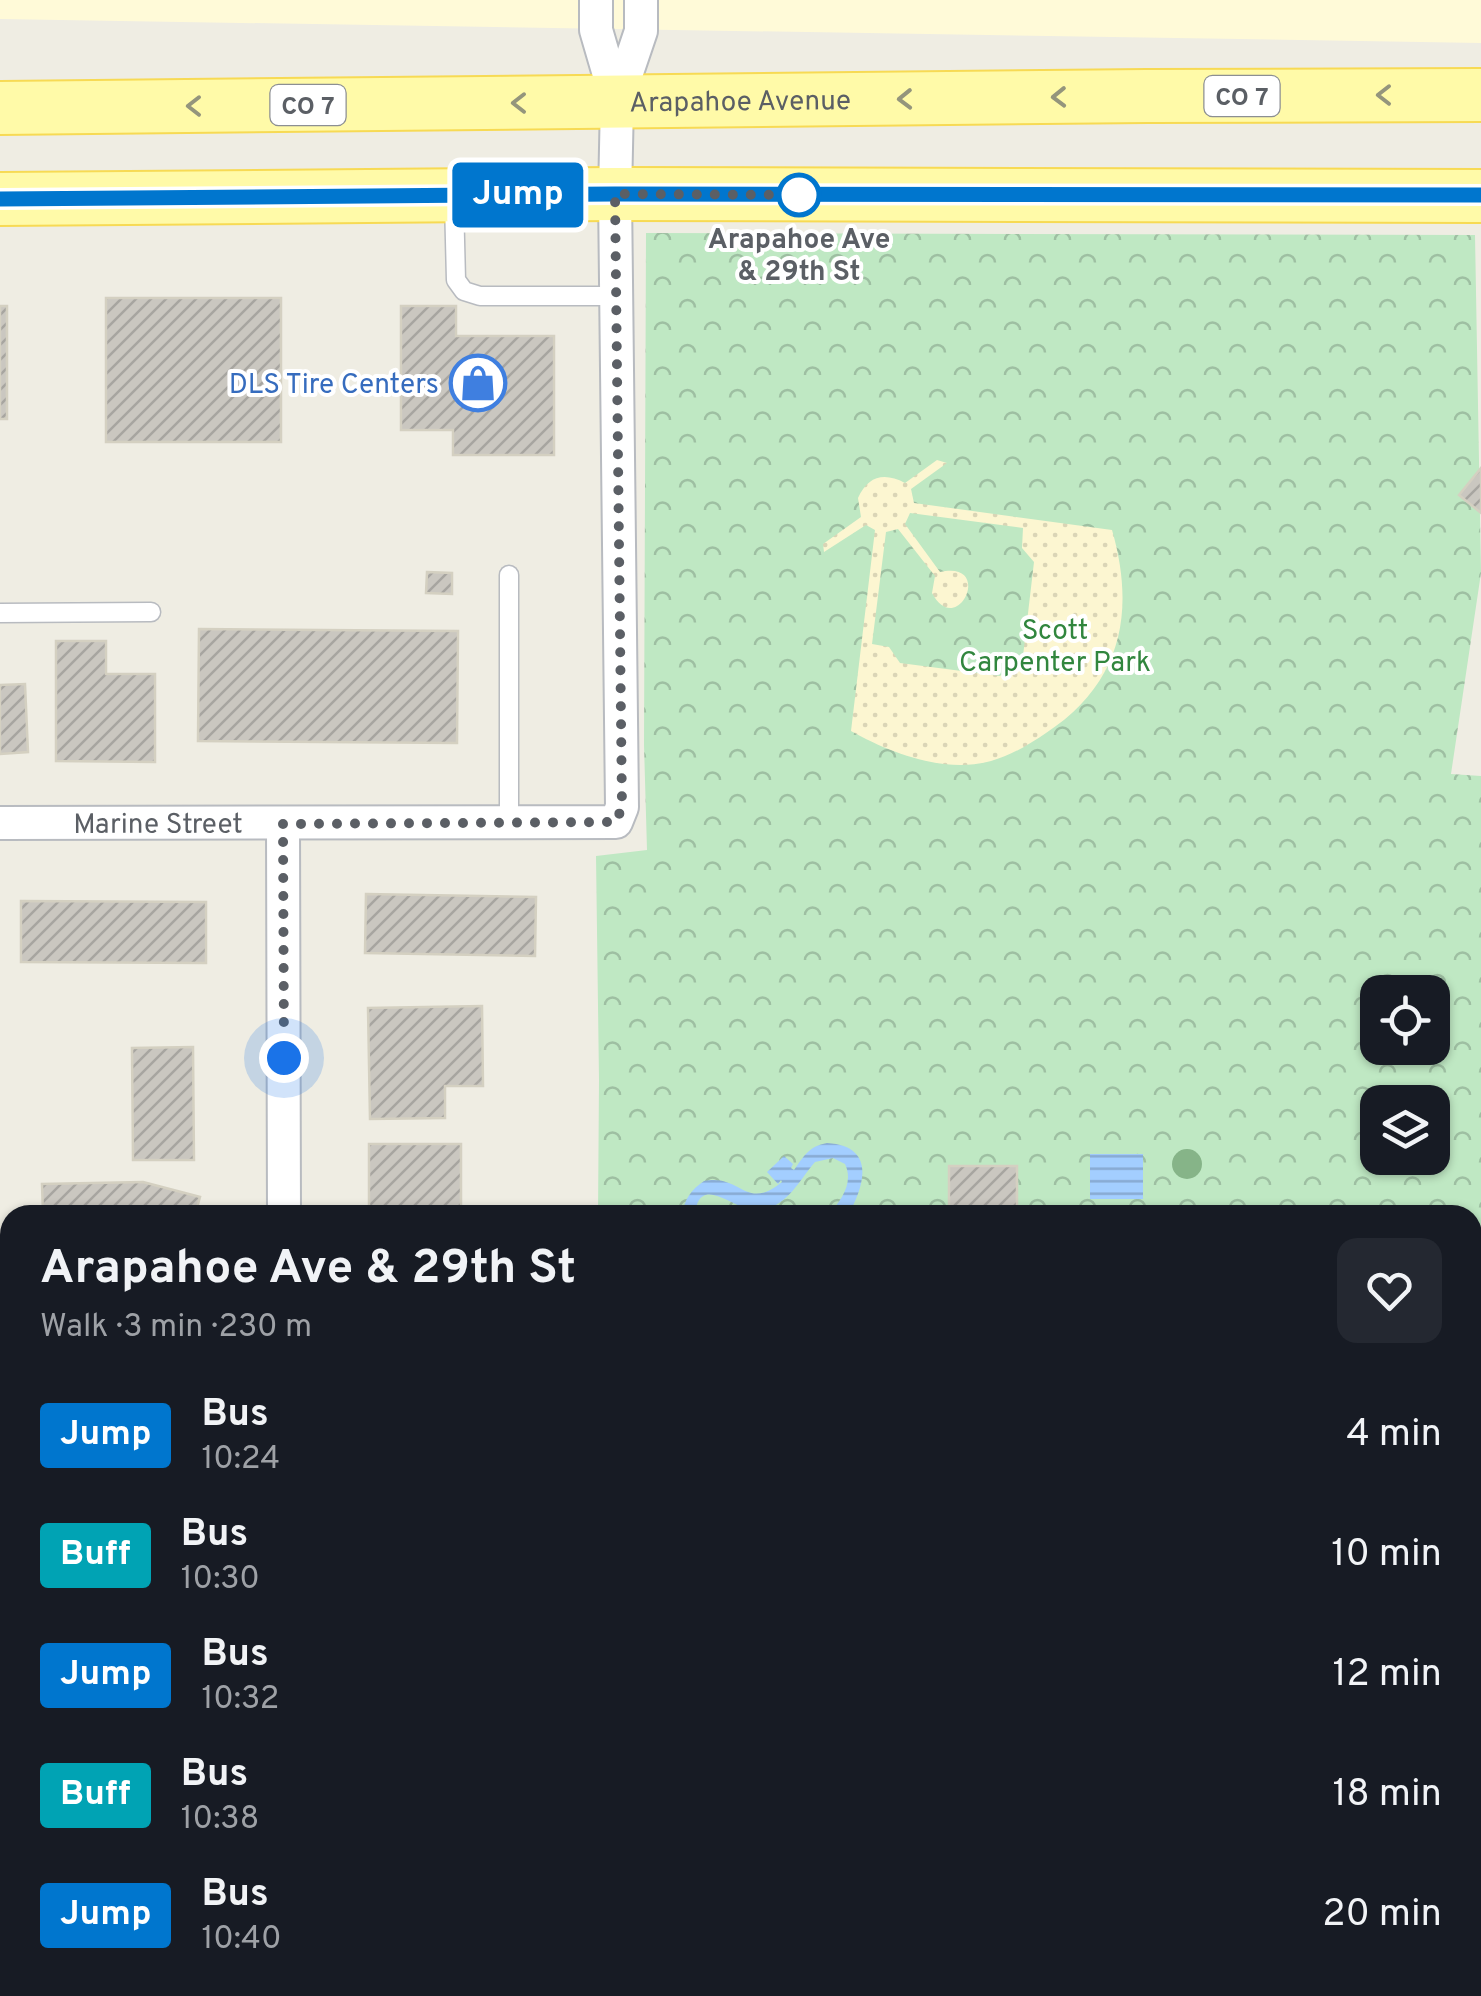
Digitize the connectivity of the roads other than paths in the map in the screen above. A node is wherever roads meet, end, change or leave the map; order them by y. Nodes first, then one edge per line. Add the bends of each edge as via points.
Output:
1 (596, 0) edge
2 (642, 0) edge
3 (1481, 95) edge
4 (617, 102) junction
5 (0, 108) edge
6 (615, 194) junction
7 (454, 196) junction
8 (1481, 196) edge
9 (0, 199) edge
10 (616, 296) junction
11 (508, 575) dead end
12 (0, 612) edge
13 (151, 612) dead end
14 (508, 823) junction
15 (0, 824) edge
16 (283, 824) junction
17 (284, 1205) edge

1 - 4 street via 596,30
2 - 4 street via 641,31
3 -> 4 main road, Arapahoe Avenue / CO 7
4 -> 5 main road, Arapahoe Avenue / CO 7
4 - 6 street
6 - 7 main road
6 - 8 main road
6 - 10 street
7 - 9 main road
7 - 10 lane via 456,280 464,291
10 - 14 street, Marine Street via 622,807 616,822
11 - 14 lane
12 - 13 lane
14 - 16 street, Marine Street
15 - 16 street, Marine Street
16 - 17 street

